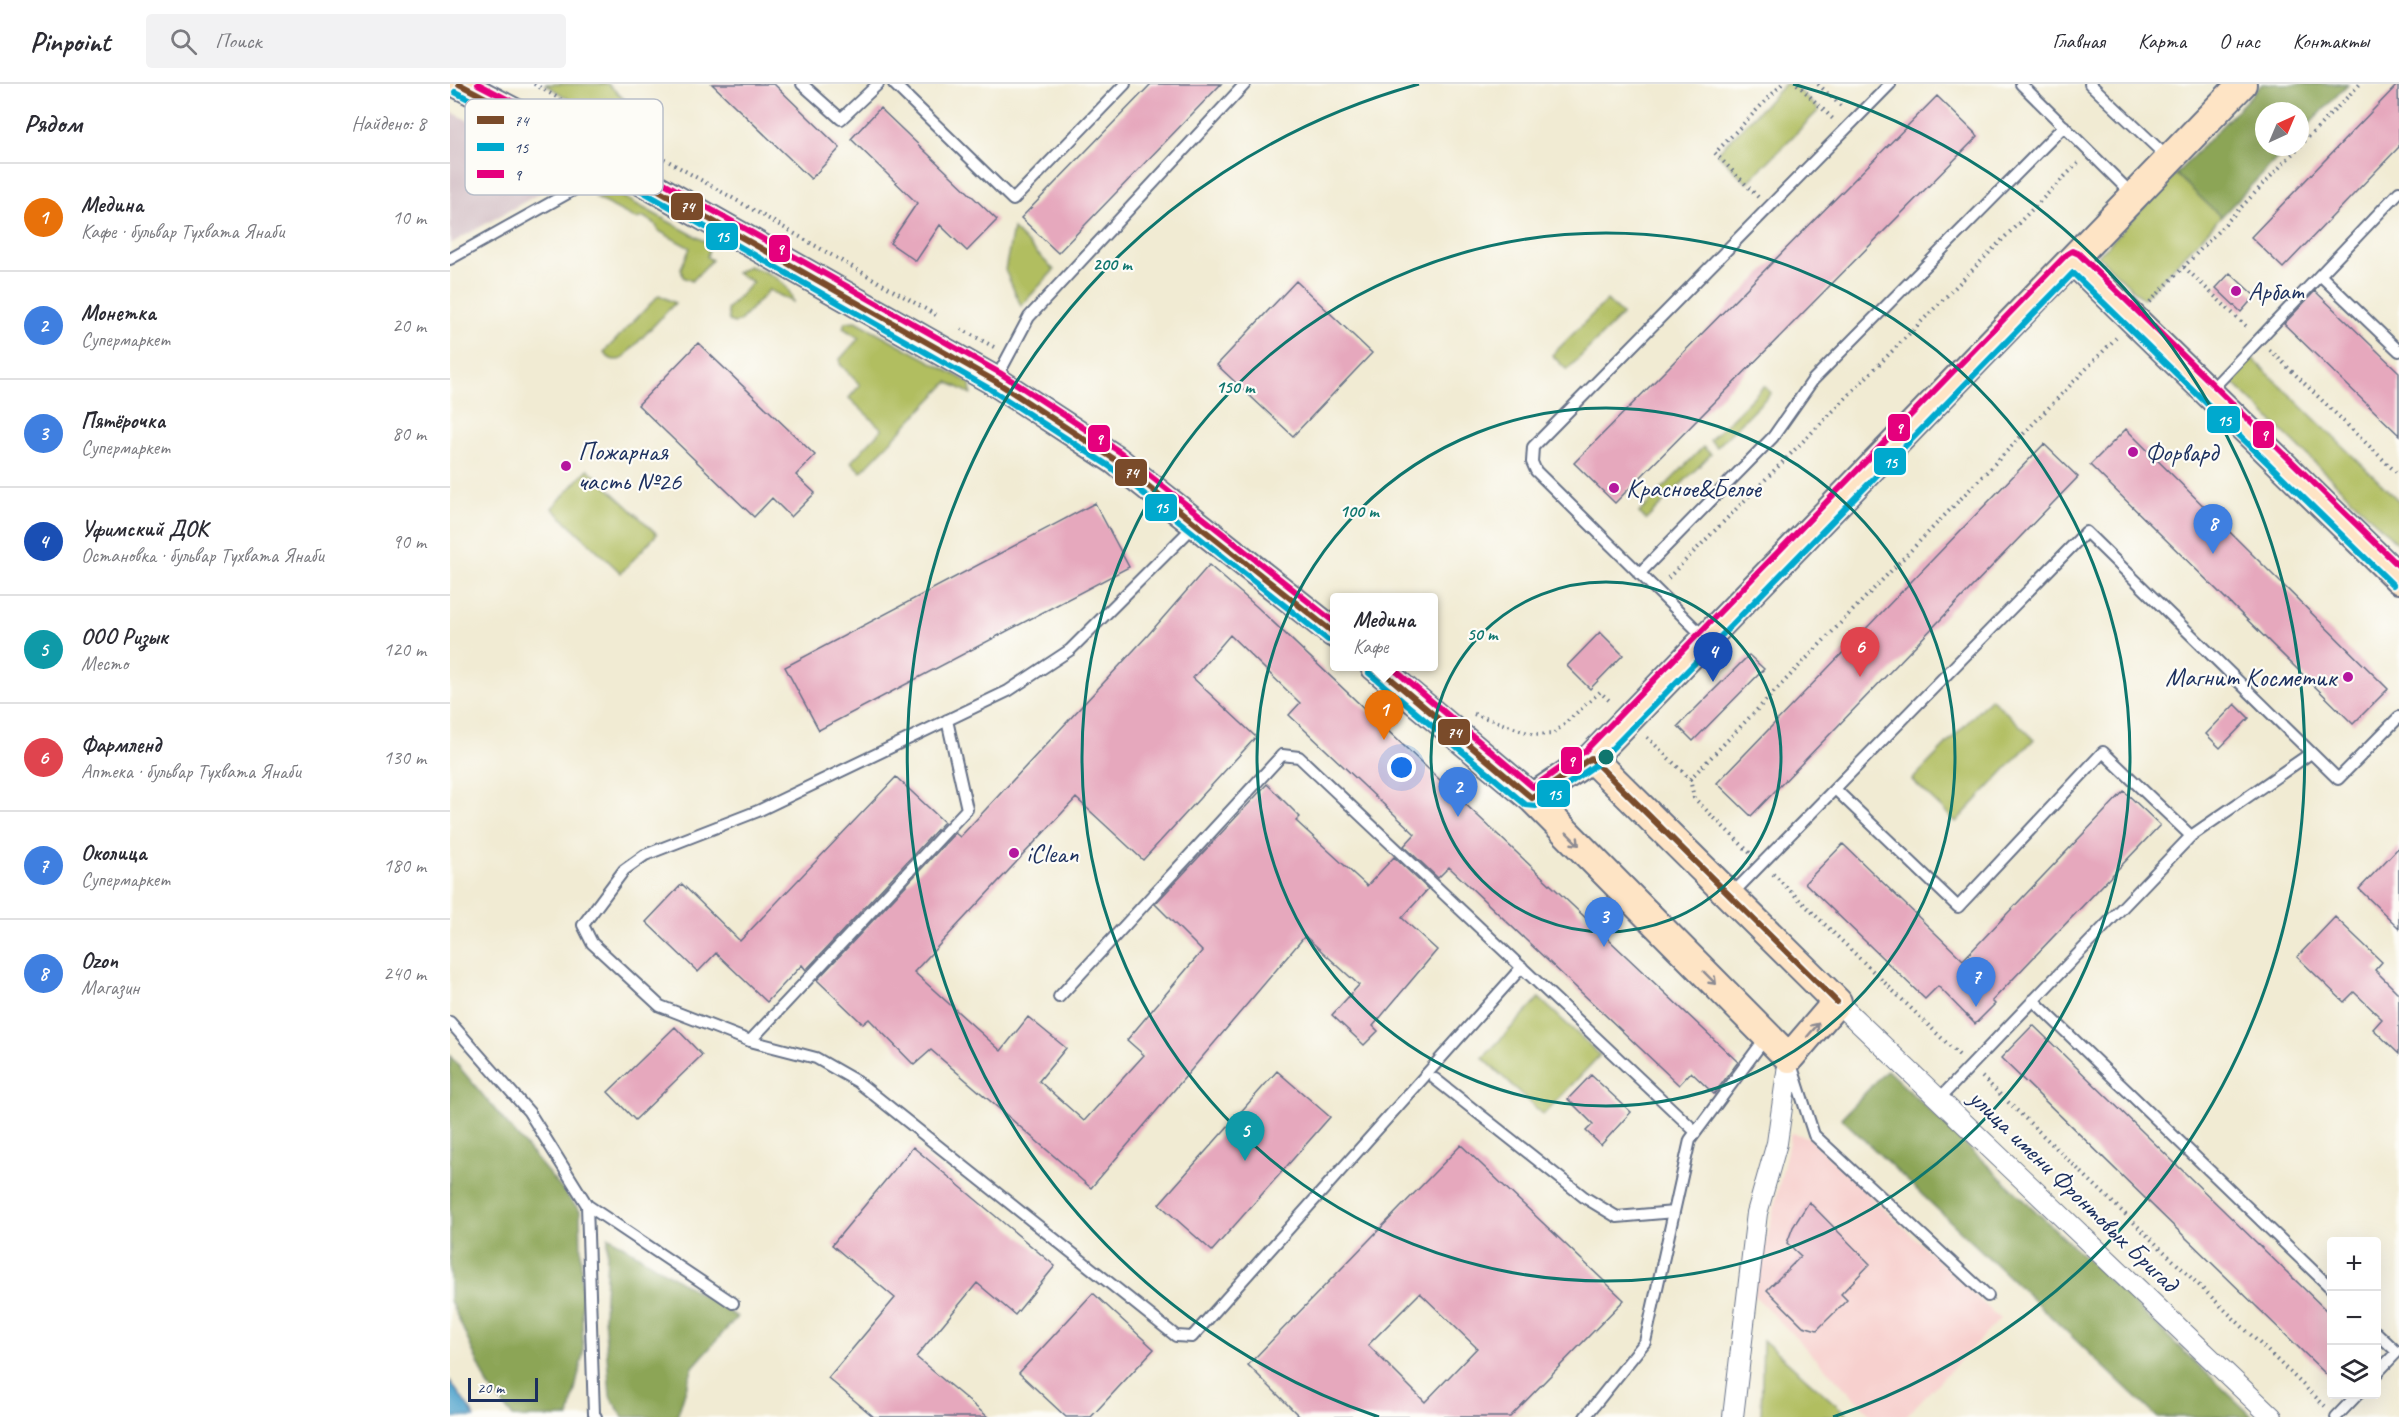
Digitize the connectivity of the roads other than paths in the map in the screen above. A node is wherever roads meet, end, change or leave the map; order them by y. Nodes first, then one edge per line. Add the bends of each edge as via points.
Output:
1 (459, 84) edge
2 (802, 84) edge
3 (878, 84) edge
4 (894, 84) edge
5 (1125, 84) edge
6 (1245, 84) edge
7 (1890, 84) edge
8 (2021, 84) edge
9 (2090, 84) edge
10 (2242, 84) edge
11 (488, 99) edge
12 (2064, 126) junction
13 (2170, 159) junction
14 (2399, 192) edge
15 (663, 193) edge
16 (564, 195) edge
17 (2134, 196) junction
18 (450, 259) edge
19 (2073, 260) junction
20 (2320, 275) junction
21 (2399, 351) edge
22 (995, 381) junction
23 (2208, 392) junction
24 (1197, 523) junction
25 (1639, 574) junction
26 (2399, 579) edge
27 (1330, 629) edge
28 (1706, 639) junction
29 (1381, 671) edge
30 (2399, 717) edge
31 (947, 720) junction
32 (2311, 753) junction
33 (1591, 759) junction
34 (1835, 789) junction
35 (1532, 798) junction
36 (2191, 836) junction
37 (1730, 896) junction
38 (1522, 967) junction
39 (1059, 997) dead end
40 (2033, 1000) junction
41 (1838, 1002) junction
42 (450, 1023) edge
43 (1767, 1036) junction
44 (750, 1041) junction
45 (1789, 1058) junction
46 (1435, 1079) dead end
47 (1939, 1099) junction
48 (1696, 1132) junction
49 (587, 1205) junction
50 (1674, 1212) junction
51 (2327, 1285) edge
52 (1988, 1296) dead end
53 (733, 1304) dead end
54 (2381, 1337) edge
55 (2381, 1369) edge
56 (2354, 1399) edge
57 (596, 1417) edge
58 (1585, 1417) edge
59 (1733, 1417) edge
60 (2272, 1417) edge
61 (2336, 1417) edge

1 - 11 street
2 - 3 lane via 841,119
4 - 5 lane via 1013,200
6 - 22 lane via 1029,317
7 - 25 lane via 1533,447 1536,471
8 - 12 lane
9 - 13 lane
10 - 13 street
12 - 17 lane
12 - 25 lane via 1813,380 1769,442
13 - 17 street
14 - 20 lane
15 - 22 street
16 - 18 lane
17 - 19 street
19 - 23 street
19 - 28 street
20 - 21 lane
20 - 23 lane
22 - 24 street via 1114,459
23 - 26 street
24 - 27 street
24 - 31 lane via 1070,650 1008,691
25 - 28 lane
28 - 33 street
29 - 35 street
30 - 32 lane via 2338,779
31 - 44 lane via 967,809
31 - 44 lane via 758,811 645,855 624,870 583,925 592,943 660,1006
32 - 34 lane via 2086,532
32 - 36 lane
33 - 35 street
33 - 37 street
34 - 36 lane via 1958,907 2103,752
34 - 37 lane
35 -> 43 street
36 - 40 lane
37 - 41 street
38 - 39 lane via 1299,757 1282,755
38 - 44 lane via 1192,1337 1176,1336 858,1082 816,1058
38 - 48 lane
40 - 47 lane
40 - 51 lane
45 -> 41 street
41 - 47 street, улица имени Фронтовых Бригад
42 - 49 lane via 530,1112
43 - 45 street
43 - 48 lane
45 - 52 lane via 1814,1135
45 - 59 street via 1777,1143 1757,1214
46 - 50 lane via 1584,1197 1617,1217
47 - 60 street, улица имени Фронтовых Бригад
48 - 50 lane via 1690,1140
49 - 53 lane
49 - 57 lane
50 - 58 lane via 1645,1342
54 - 55 lane via 2397,1352
56 - 61 lane

